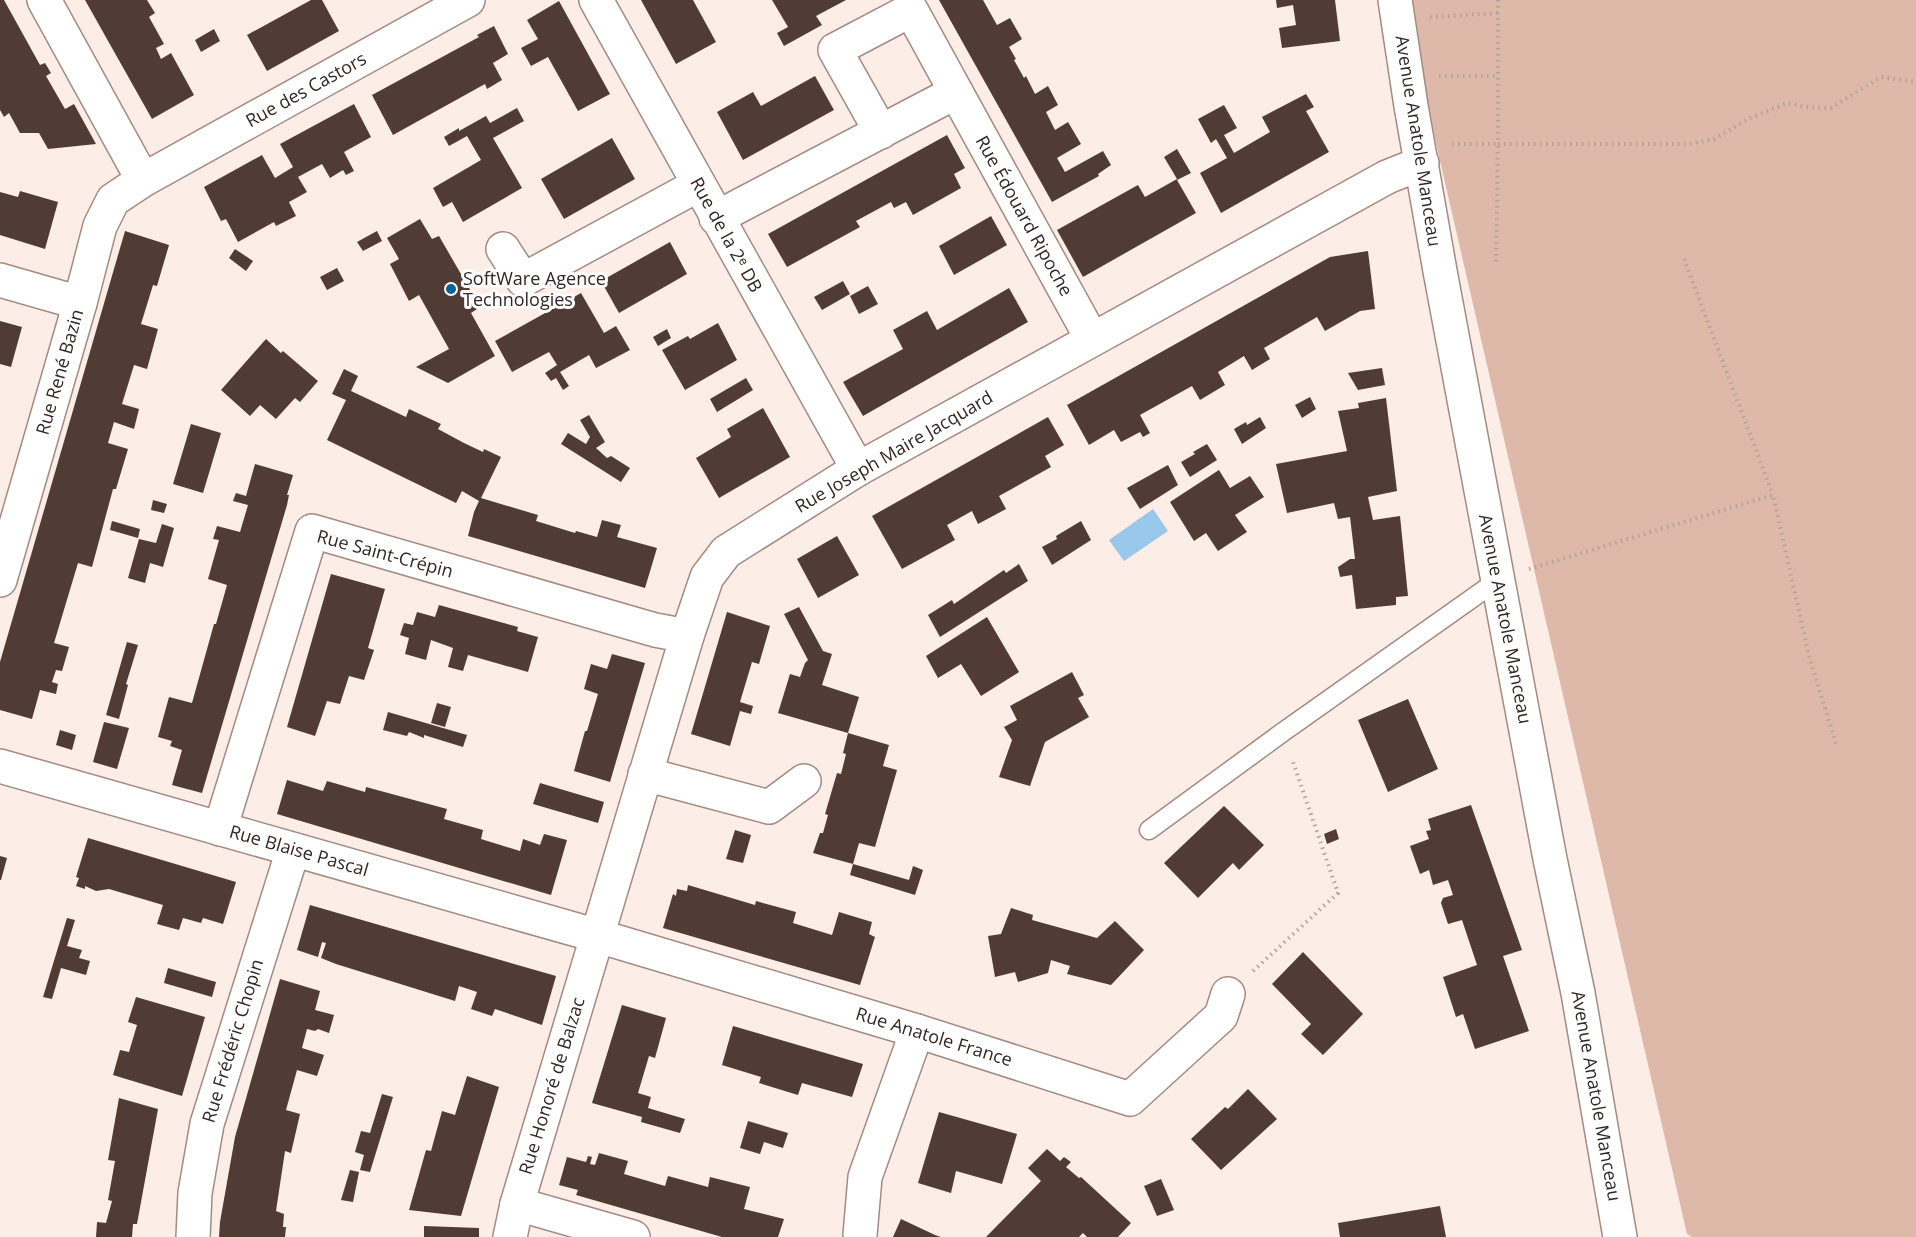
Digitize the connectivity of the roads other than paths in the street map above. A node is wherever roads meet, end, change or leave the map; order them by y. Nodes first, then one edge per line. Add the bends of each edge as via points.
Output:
1 (44, 0) edge
2 (468, 0) edge
3 (596, 0) edge
4 (1397, 9) edge
5 (956, 92) junction
6 (881, 132) junction
7 (1420, 154) junction
8 (143, 180) junction
9 (698, 185) junction
10 (716, 218) junction
11 (503, 249) dead end
12 (0, 280) edge
13 (80, 303) junction
14 (1092, 339) junction
15 (858, 469) junction
16 (0, 580) edge
17 (1497, 580) junction
18 (687, 636) junction
19 (0, 766) edge
20 (645, 774) junction
21 (804, 781) dead end
22 (220, 829) junction
23 (1149, 830) dead end
24 (293, 850) junction
25 (598, 936) junction
26 (1228, 994) road end
27 (916, 1030) junction
28 (517, 1204) junction
29 (860, 1235) dead end
30 (193, 1237) edge
31 (510, 1237) edge
32 (633, 1237) edge
33 (1620, 1237) edge

1 - 8 street
2 - 8 street, Rue des Castors
3 - 9 street, Rue de la 2ᵉ DB
4 - 7 street, Avenue Anatole Manceau
5 - 6 street
5 - 6 street, Rue Édouard Ripoche via 911,10 835,50
5 - 14 street, Rue Édouard Ripoche
6 - 10 street
7 - 14 street, Rue Joseph Maire Jacquard via 1387,177
7 - 17 street, Avenue Anatole Manceau
8 - 13 street, Rue René Bazin via 114,201 100,226
9 - 10 street, Rue de la 2ᵉ DB
9 - 11 street via 523,280
10 - 15 street, Rue de la 2ᵉ DB
12 - 13 street
13 - 16 street, Rue René Bazin
14 - 15 street, Rue Joseph Maire Jacquard
15 - 18 street, Rue Joseph Maire Jacquard via 726,552 707,578
17 - 23 lane
17 - 33 street, Avenue Anatole Manceau via 1578,993
18 - 20 street, Rue Joseph Maire Jacquard
18 - 22 street, Rue Saint-Crépin via 312,531
19 - 22 street, Rue Blaise Pascal
20 - 21 street via 769,807
20 - 25 street, Rue Joseph Maire Jacquard
22 - 24 street, Rue Blaise Pascal
24 - 25 street, Rue Blaise Pascal
24 - 30 street, Rue Frédéric Chopin via 207,1124 195,1193
25 - 27 street, Rue Anatole France
25 - 28 street, Rue Honoré de Balzac
26 - 27 street, Rue Anatole France via 1221,1016 1130,1099
27 - 29 street via 865,1177
28 - 31 street, Rue Honoré de Balzac
28 - 32 street

